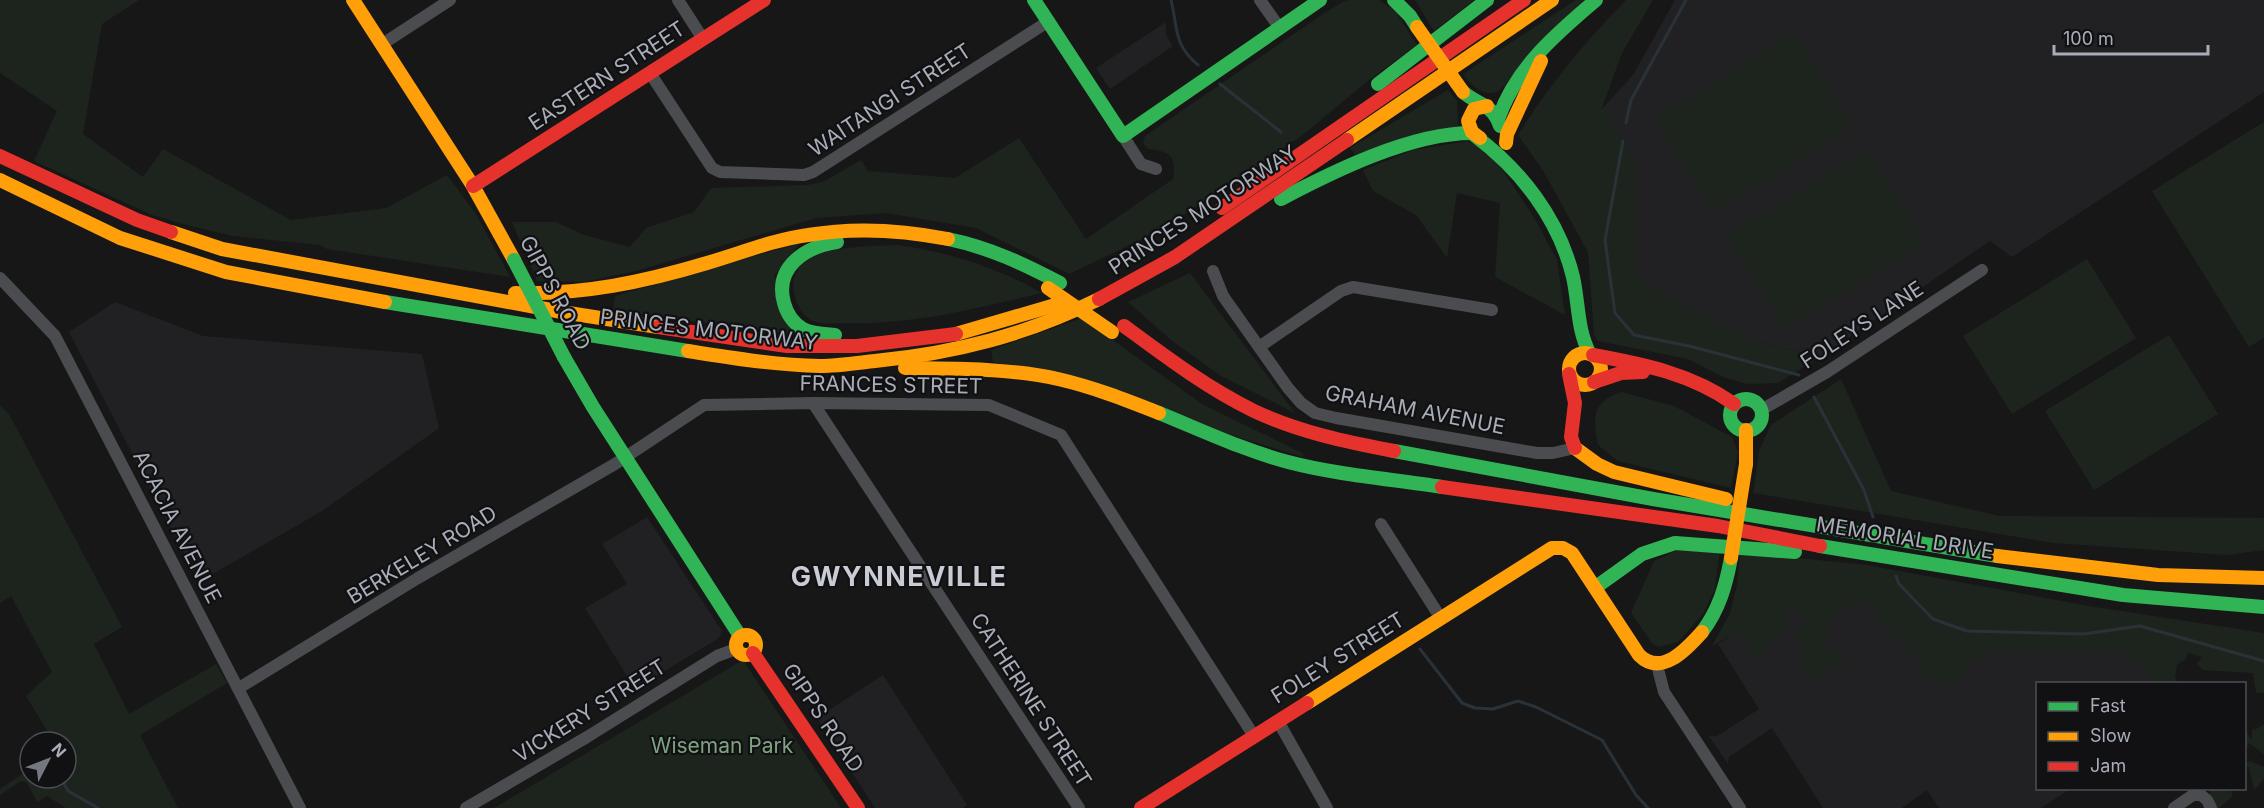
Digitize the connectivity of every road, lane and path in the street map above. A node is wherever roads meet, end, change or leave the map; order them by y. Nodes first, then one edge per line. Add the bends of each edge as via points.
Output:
1 (353, 0) edge
2 (450, 0) edge
3 (678, 0) edge
4 (764, 0) edge
5 (1034, 0) edge
6 (1260, 0) edge
7 (1320, 0) edge
8 (1394, 0) edge
9 (1404, 0) edge
10 (1487, 0) edge
11 (1524, 0) edge
12 (1552, 0) edge
13 (1596, 0) edge
14 (1048, 21) junction
15 (1413, 21) junction
16 (1279, 27) junction
17 (1567, 28) junction
18 (703, 39) junction
19 (381, 45) junction
20 (650, 73) junction
21 (1463, 92) junction
22 (1487, 106) junction
23 (1499, 120) junction
24 (1471, 130) junction
25 (1123, 136) junction
26 (1322, 138) junction
27 (1506, 143) junction
28 (0, 156) edge
29 (1156, 169) dead end
30 (1522, 179) junction
31 (0, 180) edge
32 (472, 186) junction
33 (1174, 247) junction
34 (1982, 270) dead end
35 (1213, 271) dead end
36 (0, 278) edge
37 (371, 278) junction
38 (1054, 286) junction
39 (1068, 301) junction
40 (1492, 310) dead end
41 (1577, 320) junction
42 (1118, 329) junction
43 (1259, 347) junction
44 (1592, 354) junction
45 (822, 366) junction
46 (1569, 370) junction
47 (1674, 374) junction
48 (1594, 382) junction
49 (813, 403) junction
50 (1734, 404) junction
51 (1761, 410) junction
52 (1574, 419) junction
53 (1746, 430) junction
54 (1575, 448) junction
55 (626, 457) junction
56 (1541, 500) junction
57 (1380, 524) dead end
58 (1857, 533) junction
59 (1853, 552) junction
60 (2264, 568) edge
61 (2181, 577) junction
62 (2264, 578) edge
63 (1596, 587) junction
64 (2123, 595) junction
65 (2264, 607) edge
66 (1440, 617) junction
67 (2250, 619) dead end
68 (738, 642) junction
69 (1657, 665) junction
70 (239, 688) junction
71 (1278, 721) junction
72 (1254, 736) junction
73 (1150, 806) edge
74 (300, 808) edge
75 (466, 808) edge
76 (858, 808) edge
77 (1079, 808) edge
78 (1327, 808) edge
79 (1740, 808) edge
80 (2174, 808) edge
81 (2211, 808) edge

1 - 19 main road, GIPPS ROAD
2 - 19 street
3 - 18 street
4 - 18 main road, EASTERN STREET
5 - 14 main road
6 - 16 street
7 - 16 main road
8 - 15 main road
9 - 15 main road
10 - 26 main road via 1357,101
11 - 26 main road, PRINCES MOTORWAY
12 - 33 main road, PRINCES MOTORWAY
13 - 17 main road
14 - 20 street, WAITANGI STREET via 804,175 720,172 712,168
14 - 25 main road
15 - 21 main road, bridge
16 - 25 main road
17 - 23 main road via 1514,84 1504,99
17 - 27 main road via 1539,66
18 - 20 main road, EASTERN STREET
19 - 32 main road, GIPPS ROAD
20 - 32 main road, EASTERN STREET
21 - 22 main road
21 - 24 main road
22 - 23 main road
22 - 24 main road via 1474,109 1468,116
23 - 24 main road via 1493,135 1480,138
23 - 27 main road
24 - 30 main road via 1504,157
24 - 33 main road via 1403,147 1330,173
25 - 29 street via 1141,164
26 - 33 main road, PRINCES MOTORWAY
27 - 30 main road
28 - 37 main road, PRINCES MOTORWAY via 137,220 182,236 222,249
30 - 41 main road via 1564,249 1572,275
31 - 45 main road, PRINCES MOTORWAY via 120,238 226,272 357,298 706,355
32 - 55 main road, GIPPS ROAD, bridge via 564,357
33 - 39 main road, PRINCES MOTORWAY
33 - 45 main road, PRINCES MOTORWAY via 1118,290 1007,337 943,353
34 - 51 street, FOLEYS LANE via 1827,372
35 - 43 street, GRAHAM AVENUE via 1223,296
36 - 70 street, ACACIA AVENUE via 56,336
37 - 38 main road via 536,294 592,291 638,283 790,238 876,228 975,245 1014,260
37 - 39 main road, PRINCES MOTORWAY via 788,346 857,346 966,333
38 - 39 main road via 948,249 871,240 834,242 807,250 785,271 781,293 787,313 798,326 833,335 944,326 1031,305
38 - 42 main road, bridge
40 - 43 street via 1353,287 1341,291
41 - 44 main road via 1581,338
41 - 46 main road
42 - 56 main road via 1206,398 1278,434
42 - 58 main road, MEMORIAL DRIVE via 1221,393 1307,432 1544,480
43 - 54 street, GRAHAM AVENUE via 1301,404 1316,413 1537,453
44 - 46 main road via 1576,355
44 - 47 main road
44 - 48 main road via 1601,367
45 - 56 main road via 1005,371 1041,376 1108,394 1292,464
46 - 48 main road via 1578,384
46 - 52 main road
47 - 48 main road via 1627,372
47 - 50 main road via 1697,382
48 - 52 main road
49 - 55 street, FRANCES STREET via 704,405
49 - 72 street, FRANCES STREET via 989,405 1061,435
49 - 77 street, CATHERINE STREET
50 - 51 main road via 1747,399 1756,402
50 - 53 main road via 1730,414 1733,423
51 - 53 main road via 1759,424
52 - 54 main road via 1571,437
53 - 69 main road, bridge via 1746,464 1722,600 1708,626 1685,649
54 - 58 main road via 1614,472
55 - 68 main road, GIPPS ROAD
55 - 70 street, BERKELEY ROAD
56 - 59 main road, MEMORIAL DRIVE via 1718,526
57 - 66 street
58 - 61 main road, MEMORIAL DRIVE via 2008,559
59 - 63 main road via 1773,551 1675,543 1640,554
59 - 64 main road, MEMORIAL DRIVE
60 - 61 main road
61 - 62 main road, MEMORIAL DRIVE
63 - 66 main road, FOLEY STREET via 1572,553 1559,547 1545,551
63 - 69 main road via 1639,655 1647,663
64 - 65 main road, MEMORIAL DRIVE
64 - 67 main road
66 - 71 main road, FOLEY STREET
68 - 75 street, VICKERY STREET
68 - 76 main road, GIPPS ROAD via 747,634 753,637 753,652
69 - 79 street via 1664,692
70 - 74 street, ACACIA AVENUE
71 - 72 main road, FOLEY STREET
71 - 78 street
72 - 73 main road, FOLEY STREET
80 - 81 street via 2193,795 2207,800

